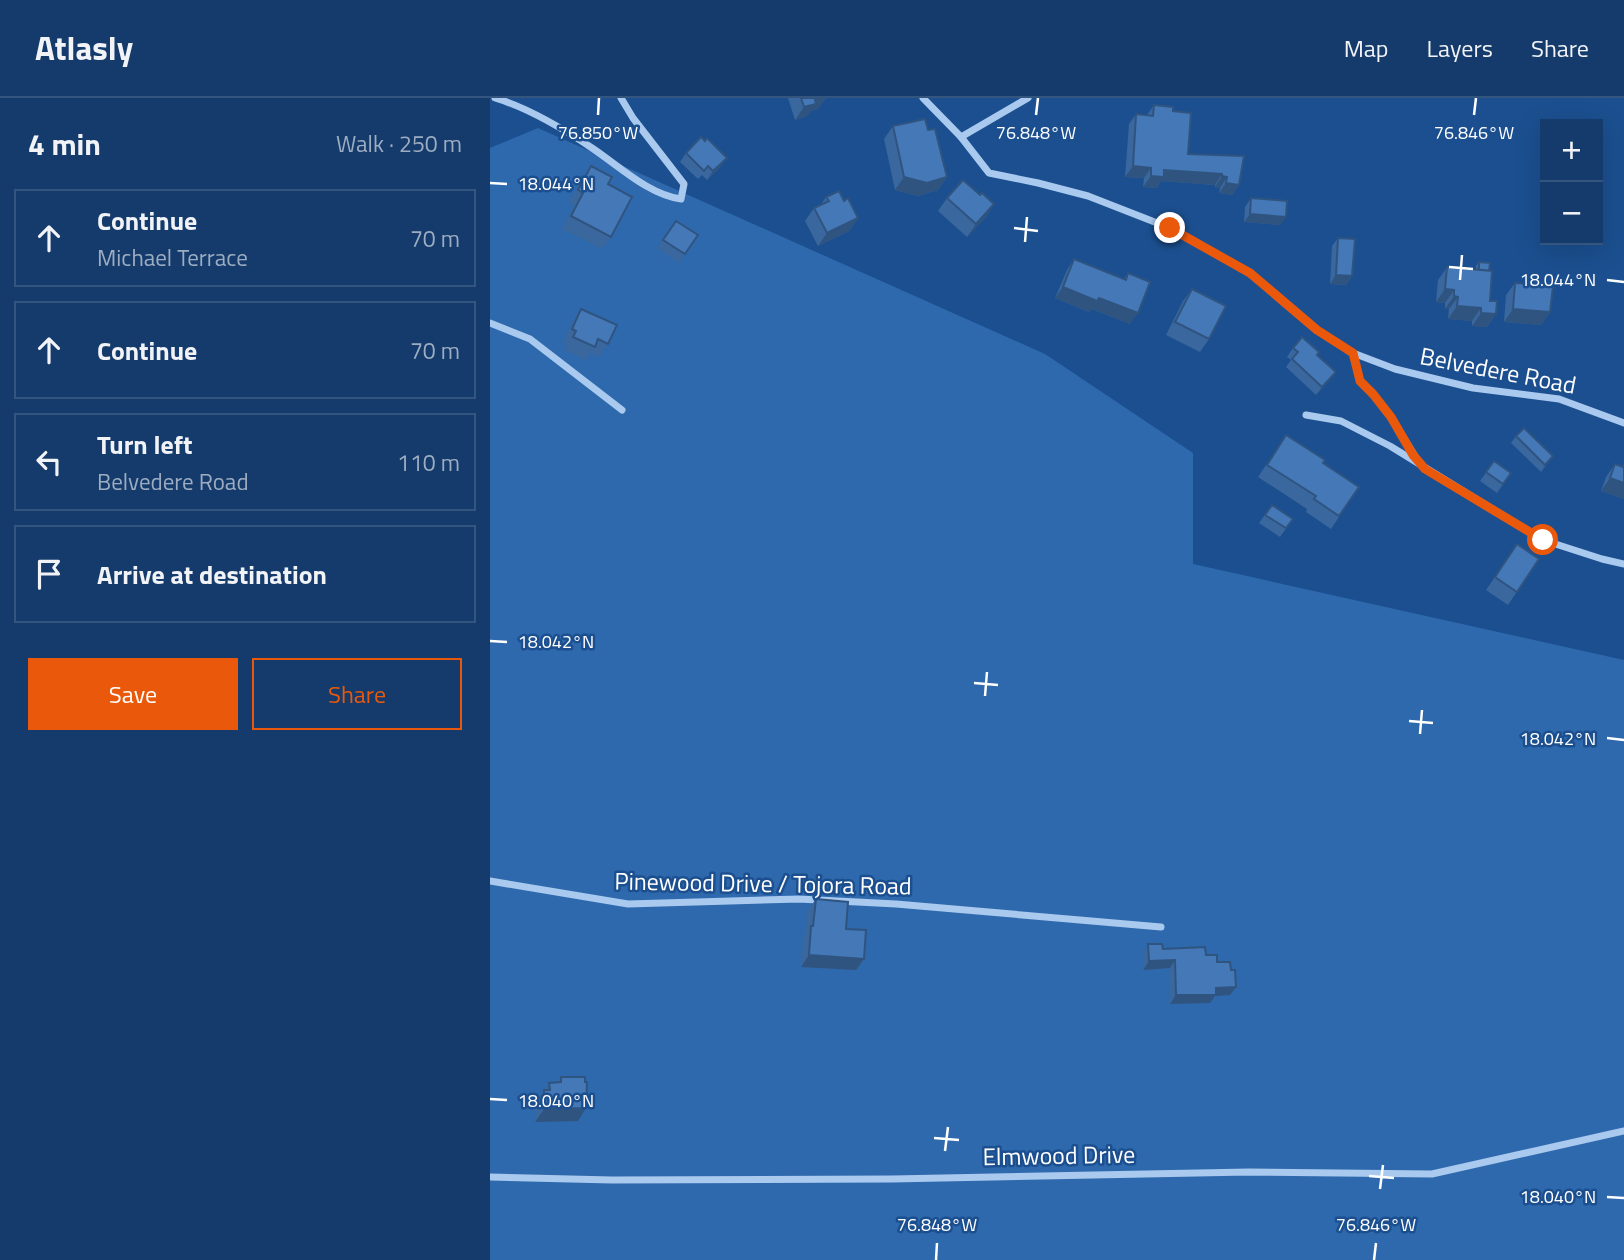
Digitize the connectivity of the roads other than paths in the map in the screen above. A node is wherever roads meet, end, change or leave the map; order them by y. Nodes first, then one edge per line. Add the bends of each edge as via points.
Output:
1 (495, 98) edge
2 (621, 98) edge
3 (923, 98) edge
4 (1028, 98) edge
5 (961, 137) junction
6 (490, 323) edge
7 (1353, 353) junction
8 (622, 410) dead end
9 (1306, 415) dead end
10 (1624, 423) edge
11 (1425, 469) junction
12 (1624, 564) edge
13 (490, 881) edge
14 (1161, 927) dead end
15 (1624, 1131) edge
16 (490, 1177) edge

1 - 2 street via 550,123 651,189 681,199 684,184
3 - 5 street, Belvedere Road
4 - 5 street
5 - 7 street, Belvedere Road via 989,173 1088,197 1170,228 1250,273 1317,330
6 - 8 street via 530,339
7 - 10 street, Belvedere Road via 1395,369 1473,388 1559,399
7 - 11 street via 1360,381 1391,417
9 - 11 street via 1341,421
11 - 12 street via 1543,540
13 - 14 street, Pinewood Drive / Tojora Road via 628,904 799,899
15 - 16 street, Elmwood Drive via 1432,1174

